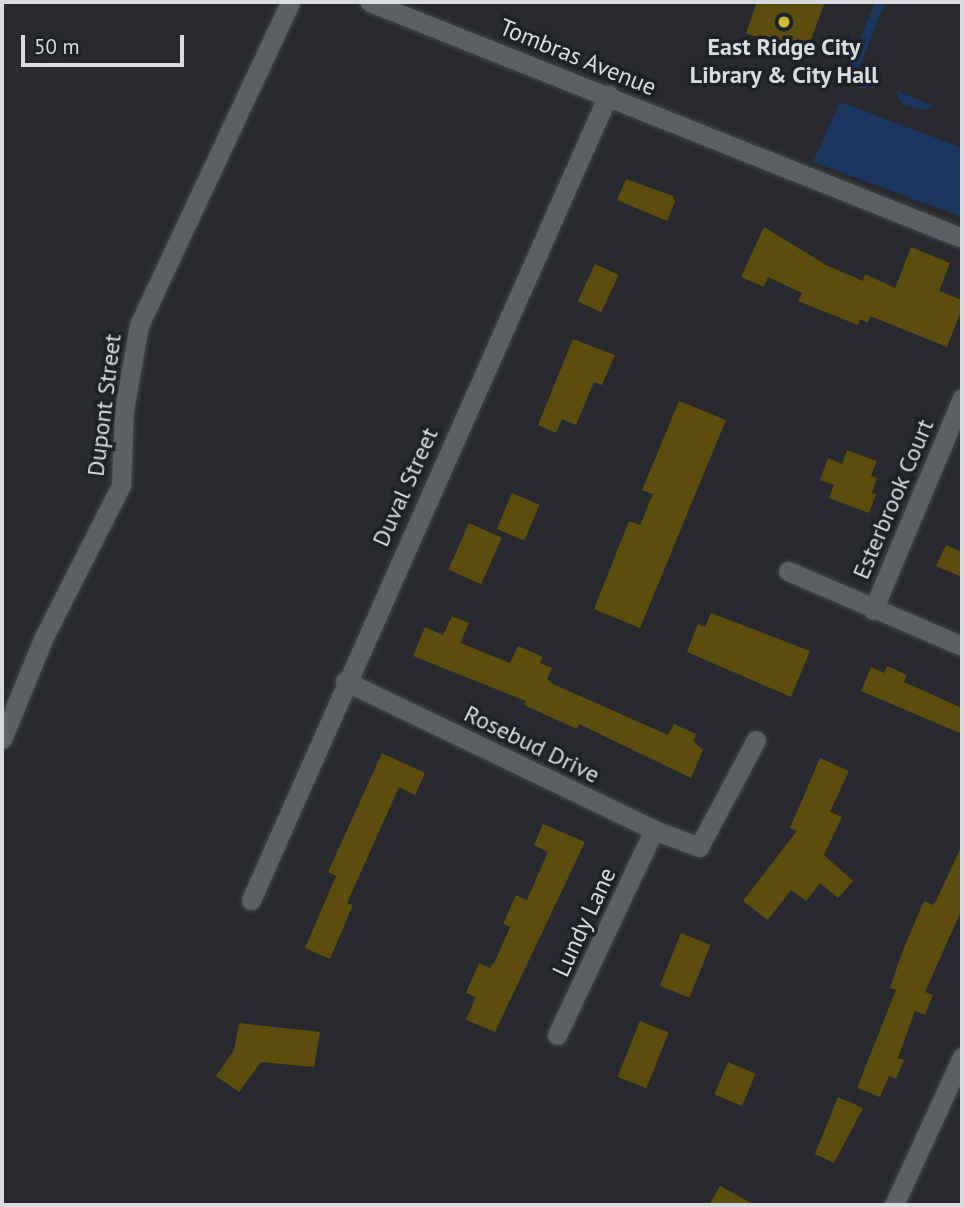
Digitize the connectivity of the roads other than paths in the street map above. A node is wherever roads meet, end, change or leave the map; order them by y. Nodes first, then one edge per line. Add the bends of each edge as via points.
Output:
1 (290, 2) edge
2 (370, 2) edge
3 (608, 95) junction
4 (962, 238) edge
5 (962, 398) edge
6 (788, 571) dead end
7 (873, 610) junction
8 (962, 646) edge
9 (345, 681) junction
10 (2, 739) edge
11 (756, 740) dead end
12 (654, 830) junction
13 (251, 900) dead end
14 (557, 1035) dead end
15 (962, 1057) edge
16 (894, 1205) edge

1 - 10 street, Dupont Street via 139,325 124,410 121,485 43,639
2 - 3 street, Tombras Avenue
3 - 4 street, Tombras Avenue
3 - 9 street, Duval Street
5 - 7 street, Esterbrook Court
6 - 7 street, Esterbrook Court
7 - 8 street
9 - 12 street, Rosebud Drive
9 - 13 street, Duval Street
11 - 12 street, Rosebud Drive via 699,847
12 - 14 street, Lundy Lane
15 - 16 street

